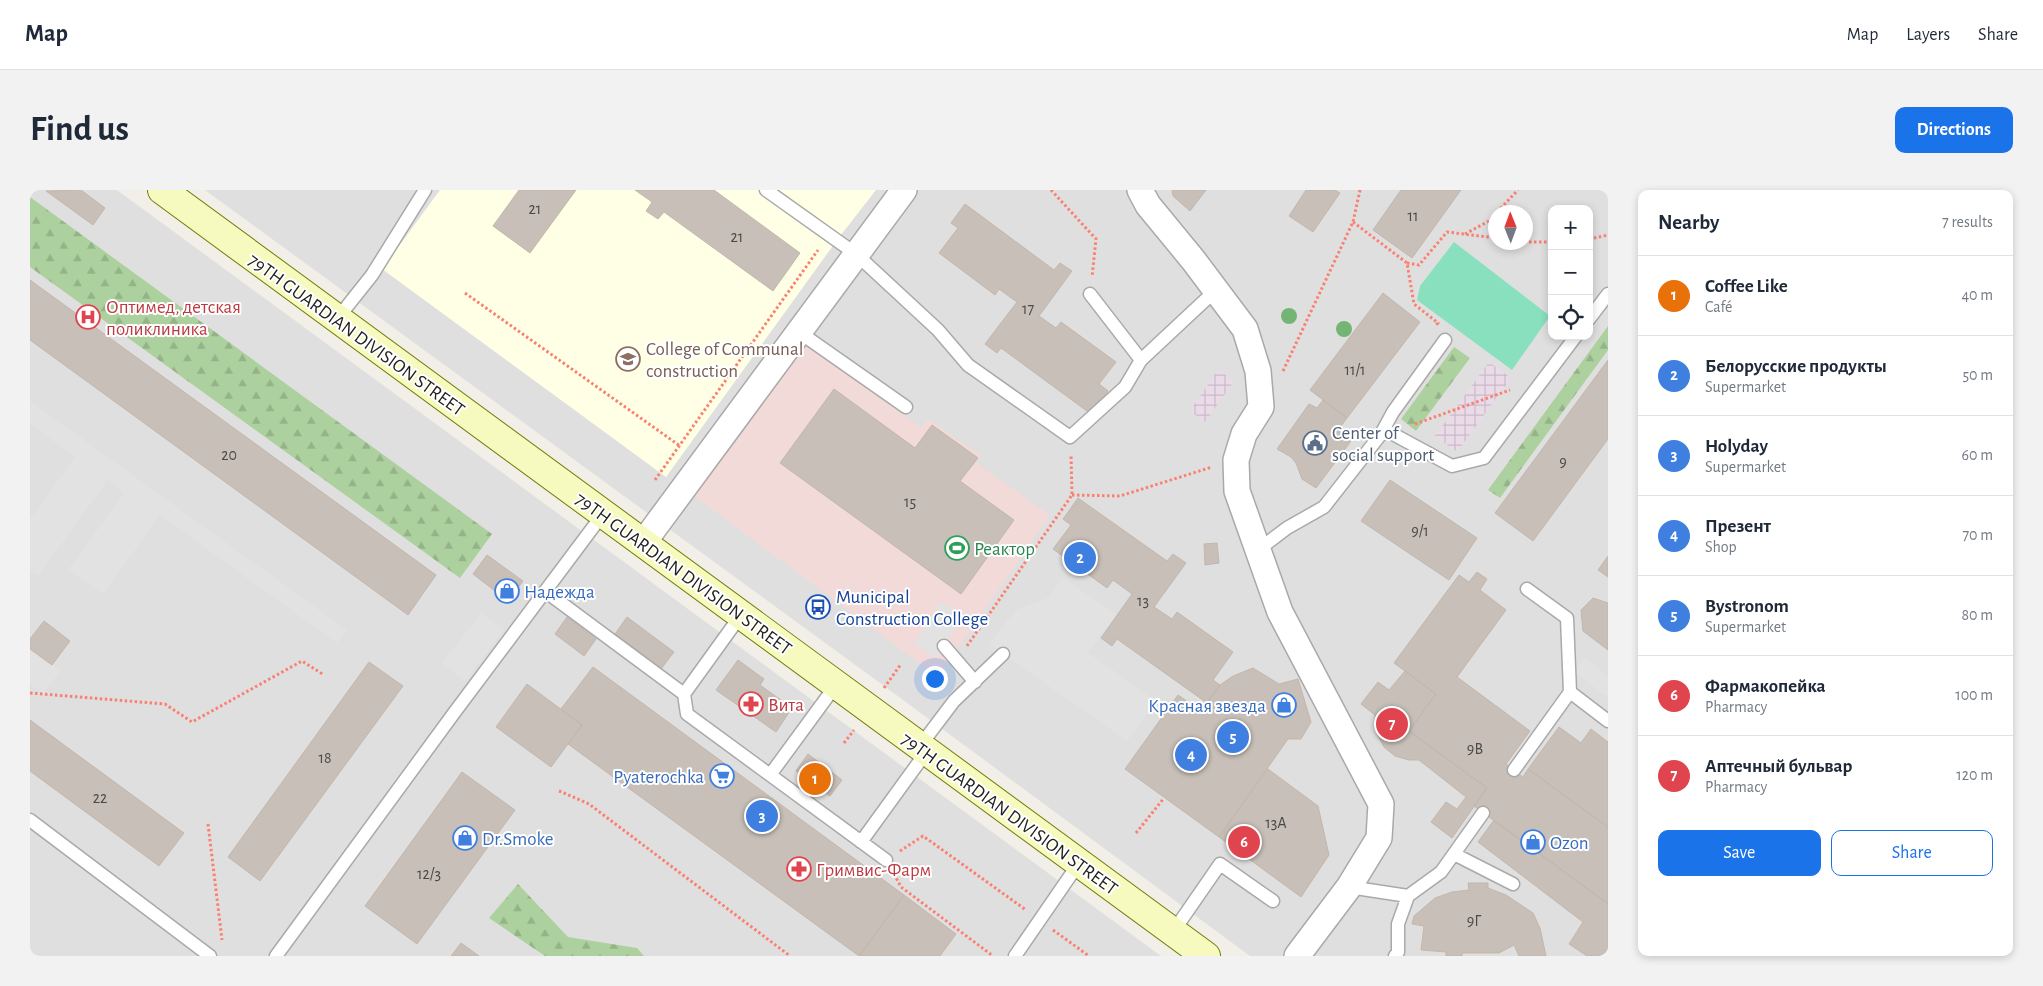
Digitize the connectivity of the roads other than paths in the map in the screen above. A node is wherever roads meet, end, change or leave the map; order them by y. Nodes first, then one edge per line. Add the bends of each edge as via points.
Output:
1 (162, 190) edge
2 (425, 190) edge
3 (766, 190) edge
4 (904, 190) edge
5 (1140, 190) edge
6 (856, 254) junction
7 (1216, 290) junction
8 (1090, 294) road end
9 (1608, 294) edge
10 (1593, 314) edge
11 (338, 319) junction
12 (799, 332) junction
13 (1445, 340) dead end
14 (1573, 340) edge
15 (1141, 360) junction
16 (906, 407) dead end
17 (1386, 434) junction
18 (603, 514) junction
19 (643, 543) junction
20 (1258, 550) junction
21 (1527, 588) dead end
22 (545, 591) junction
23 (741, 615) junction
24 (944, 646) dead end
25 (1003, 654) dead end
26 (975, 682) junction
27 (836, 685) junction
28 (1570, 692) junction
29 (684, 694) junction
30 (1608, 721) edge
31 (923, 748) junction
32 (1514, 770) dead end
33 (770, 775) junction
34 (1483, 813) dead end
35 (30, 820) edge
36 (861, 842) junction
37 (1454, 854) junction
38 (886, 860) road end
39 (1079, 863) junction
40 (1513, 884) dead end
41 (1349, 887) junction
42 (1408, 896) junction
43 (1273, 901) dead end
44 (1173, 932) junction
45 (1399, 955) edge
46 (210, 956) edge
47 (276, 956) edge
48 (1015, 956) edge
49 (1206, 956) edge
50 (1297, 956) edge

1 - 11 main road, 79TH GUARDIAN DIVISION STREET
2 - 11 lane via 372,275
3 - 6 lane
4 - 6 street
5 - 7 street via 1148,205
6 - 12 street
6 - 15 lane via 938,330 968,365 1070,437 1125,387
7 - 15 lane
7 - 20 street via 1245,329 1258,371 1261,407 1244,434 1236,460 1237,491
8 - 15 lane
9 - 10 lane
11 - 18 main road, 79TH GUARDIAN DIVISION STREET
12 - 16 lane
12 - 19 street
13 - 17 lane via 1393,412
14 - 17 lane via 1484,458 1452,466
17 - 20 lane via 1324,507 1287,528
18 - 19 main road, 79TH GUARDIAN DIVISION STREET
18 - 22 lane
19 - 23 main road, 79TH GUARDIAN DIVISION STREET
20 - 41 street via 1280,612 1381,804 1379,838
21 - 28 lane via 1567,618
22 - 29 lane
22 - 47 lane
23 - 27 main road, 79TH GUARDIAN DIVISION STREET
23 - 29 lane
24 - 26 lane
25 - 26 lane
26 - 31 lane via 954,701
27 - 31 main road, 79TH GUARDIAN DIVISION STREET
27 - 33 lane
28 - 30 lane
28 - 32 lane
29 - 33 lane via 687,714
31 - 36 lane
31 - 39 main road, 79TH GUARDIAN DIVISION STREET
33 - 36 lane
34 - 37 lane
35 - 46 lane
36 - 38 lane
37 - 40 lane
37 - 42 lane via 1441,872
39 - 44 main road, 79TH GUARDIAN DIVISION STREET
39 - 48 lane
41 - 42 lane
41 - 50 street
42 - 45 lane via 1398,924
43 - 44 lane via 1220,864
44 - 49 main road, 79TH GUARDIAN DIVISION STREET

